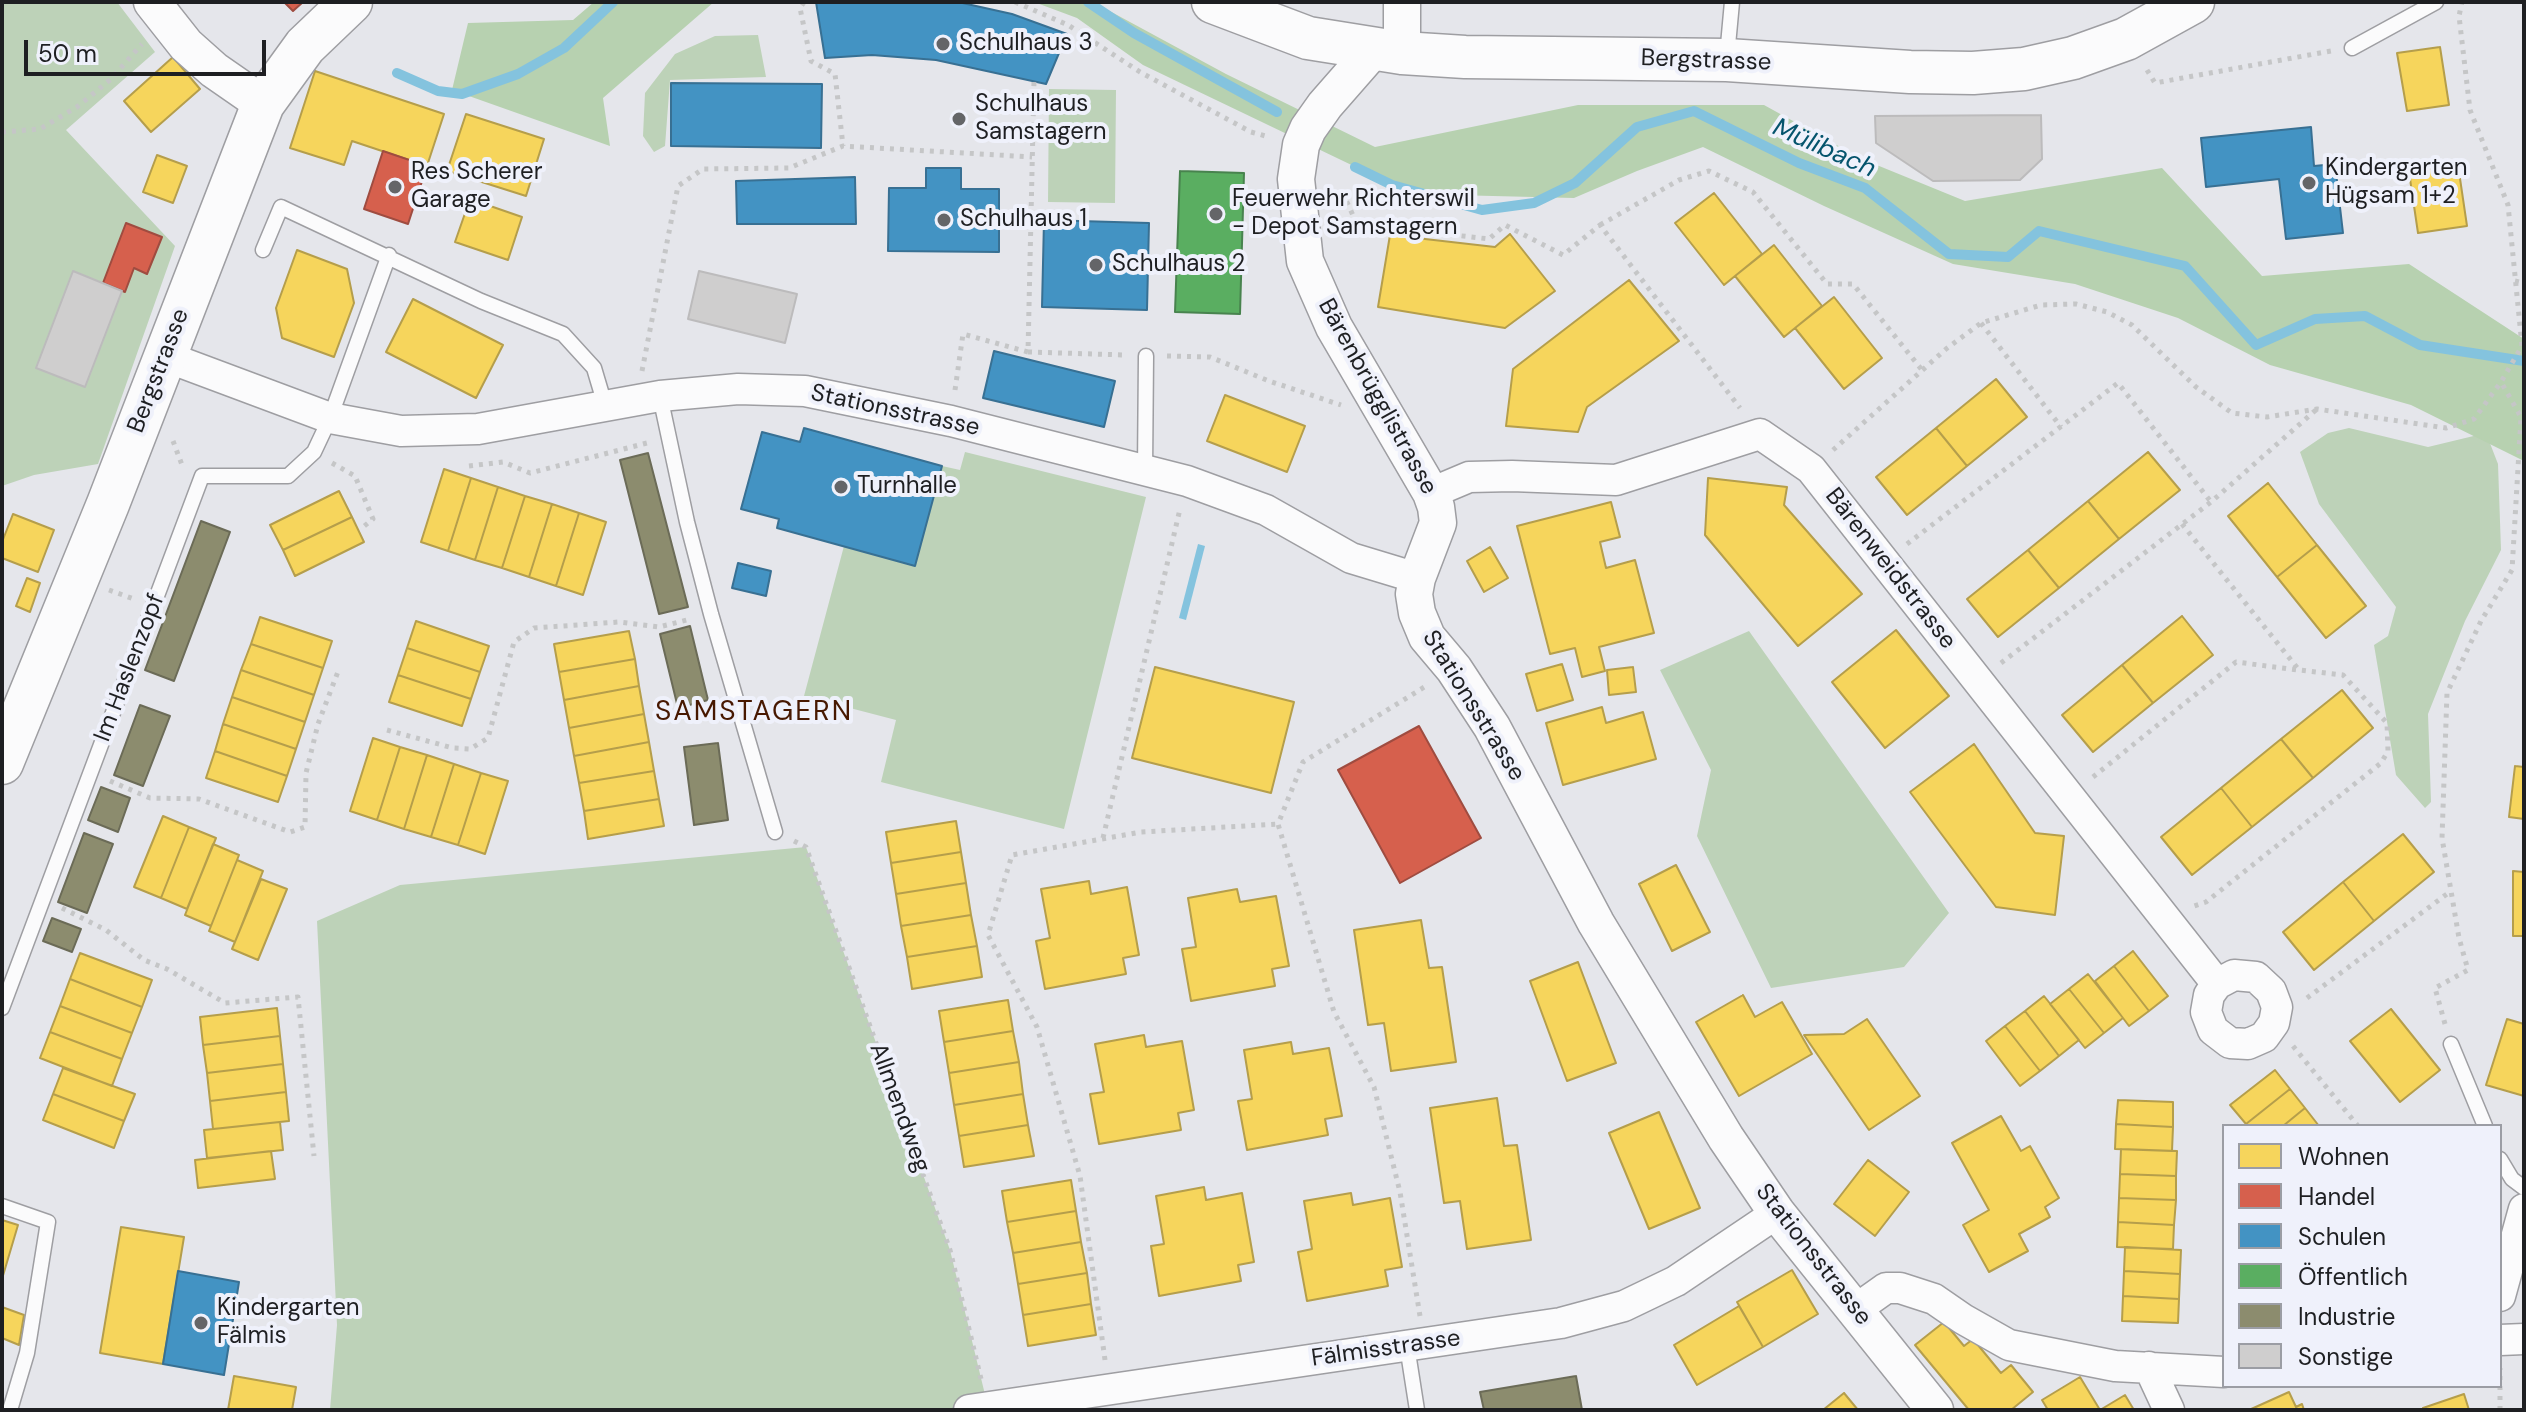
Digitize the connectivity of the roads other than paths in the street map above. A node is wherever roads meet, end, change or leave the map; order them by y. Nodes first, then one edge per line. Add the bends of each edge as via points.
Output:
1 (351, 2) edge
2 (1213, 2) edge
3 (1402, 2) edge
4 (1732, 2) edge
5 (2193, 2) edge
6 (2436, 2) edge
7 (158, 11) edge
8 (2352, 48) road end
9 (1388, 51) junction
10 (1727, 60) junction
11 (263, 104) junction
12 (263, 250) dead end
13 (389, 255) junction
14 (164, 356) junction
15 (1146, 356) road end
16 (648, 398) junction
17 (605, 405) junction
18 (330, 418) junction
19 (1145, 470) junction
20 (1431, 493) junction
21 (1417, 578) junction
22 (2, 763) edge
23 (775, 832) road end
24 (2217, 984) junction
25 (2, 1008) edge
26 (2451, 1044) road end
27 (2484, 1124) edge
28 (2502, 1162) edge
29 (2524, 1188) edge
30 (2, 1206) edge
31 (2524, 1209) edge
32 (1777, 1213) junction
33 (2502, 1289) edge
34 (1855, 1310) junction
35 (2524, 1339) edge
36 (2502, 1340) edge
37 (1416, 1345) junction
38 (2149, 1367) junction
39 (2222, 1372) edge
40 (979, 1408) edge
41 (10, 1410) edge
42 (1417, 1410) edge
43 (1935, 1410) edge
44 (2169, 1410) edge

1 - 11 main road, Bergstrasse via 305,46
2 - 9 main road, Bergstrasse via 1308,38
3 - 9 street
4 - 10 lane
5 - 10 main road, Bergstrasse via 2126,39 2024,69 1910,72
6 - 8 lane
7 - 11 street via 214,70
9 - 10 main road, Bergstrasse
9 - 20 street, Bärenbrügglistrasse via 1325,105 1301,145 1296,179 1305,261 1334,327
11 - 14 main road, Bergstrasse
12 - 13 lane via 281,207
13 - 17 lane via 563,334 594,368
13 - 18 lane, Im Haslenzopf
14 - 18 street, Stationsstrasse
14 - 22 main road, Bergstrasse
15 - 19 lane
16 - 17 street, Stationsstrasse
16 - 19 street, Stationsstrasse via 738,389 805,391
16 - 23 lane via 667,438 732,693
17 - 18 street, Stationsstrasse via 478,429 401,431
18 - 25 lane, Im Haslenzopf via 314,452 288,476 202,476
19 - 21 street, Stationsstrasse via 1266,510 1351,558
20 - 21 street, Bärenbrügglistrasse via 1438,523
20 - 24 street, Bärenweidstrasse via 1469,477 1616,480 1760,434 1811,469
21 - 32 street, Stationsstrasse via 1417,613 1427,637 1492,727 1596,923
24 - 24 street via 2206,1012 2213,1030 2230,1043 2248,1044 2264,1037 2277,1007 2271,991 2256,977 2234,975
26 - 27 lane
28 - 29 lane
30 - 41 lane via 48,1222 27,1353
31 - 33 street
32 - 34 street, Stationsstrasse
32 - 37 street, Fälmisstrasse via 1676,1281 1624,1306 1561,1323
34 - 38 street via 1886,1288 1900,1288 1934,1299 2009,1345 2115,1366
34 - 43 street, Stationsstrasse
35 - 36 street
37 - 40 street, Fälmisstrasse
37 - 42 lane
38 - 39 street
38 - 44 street

